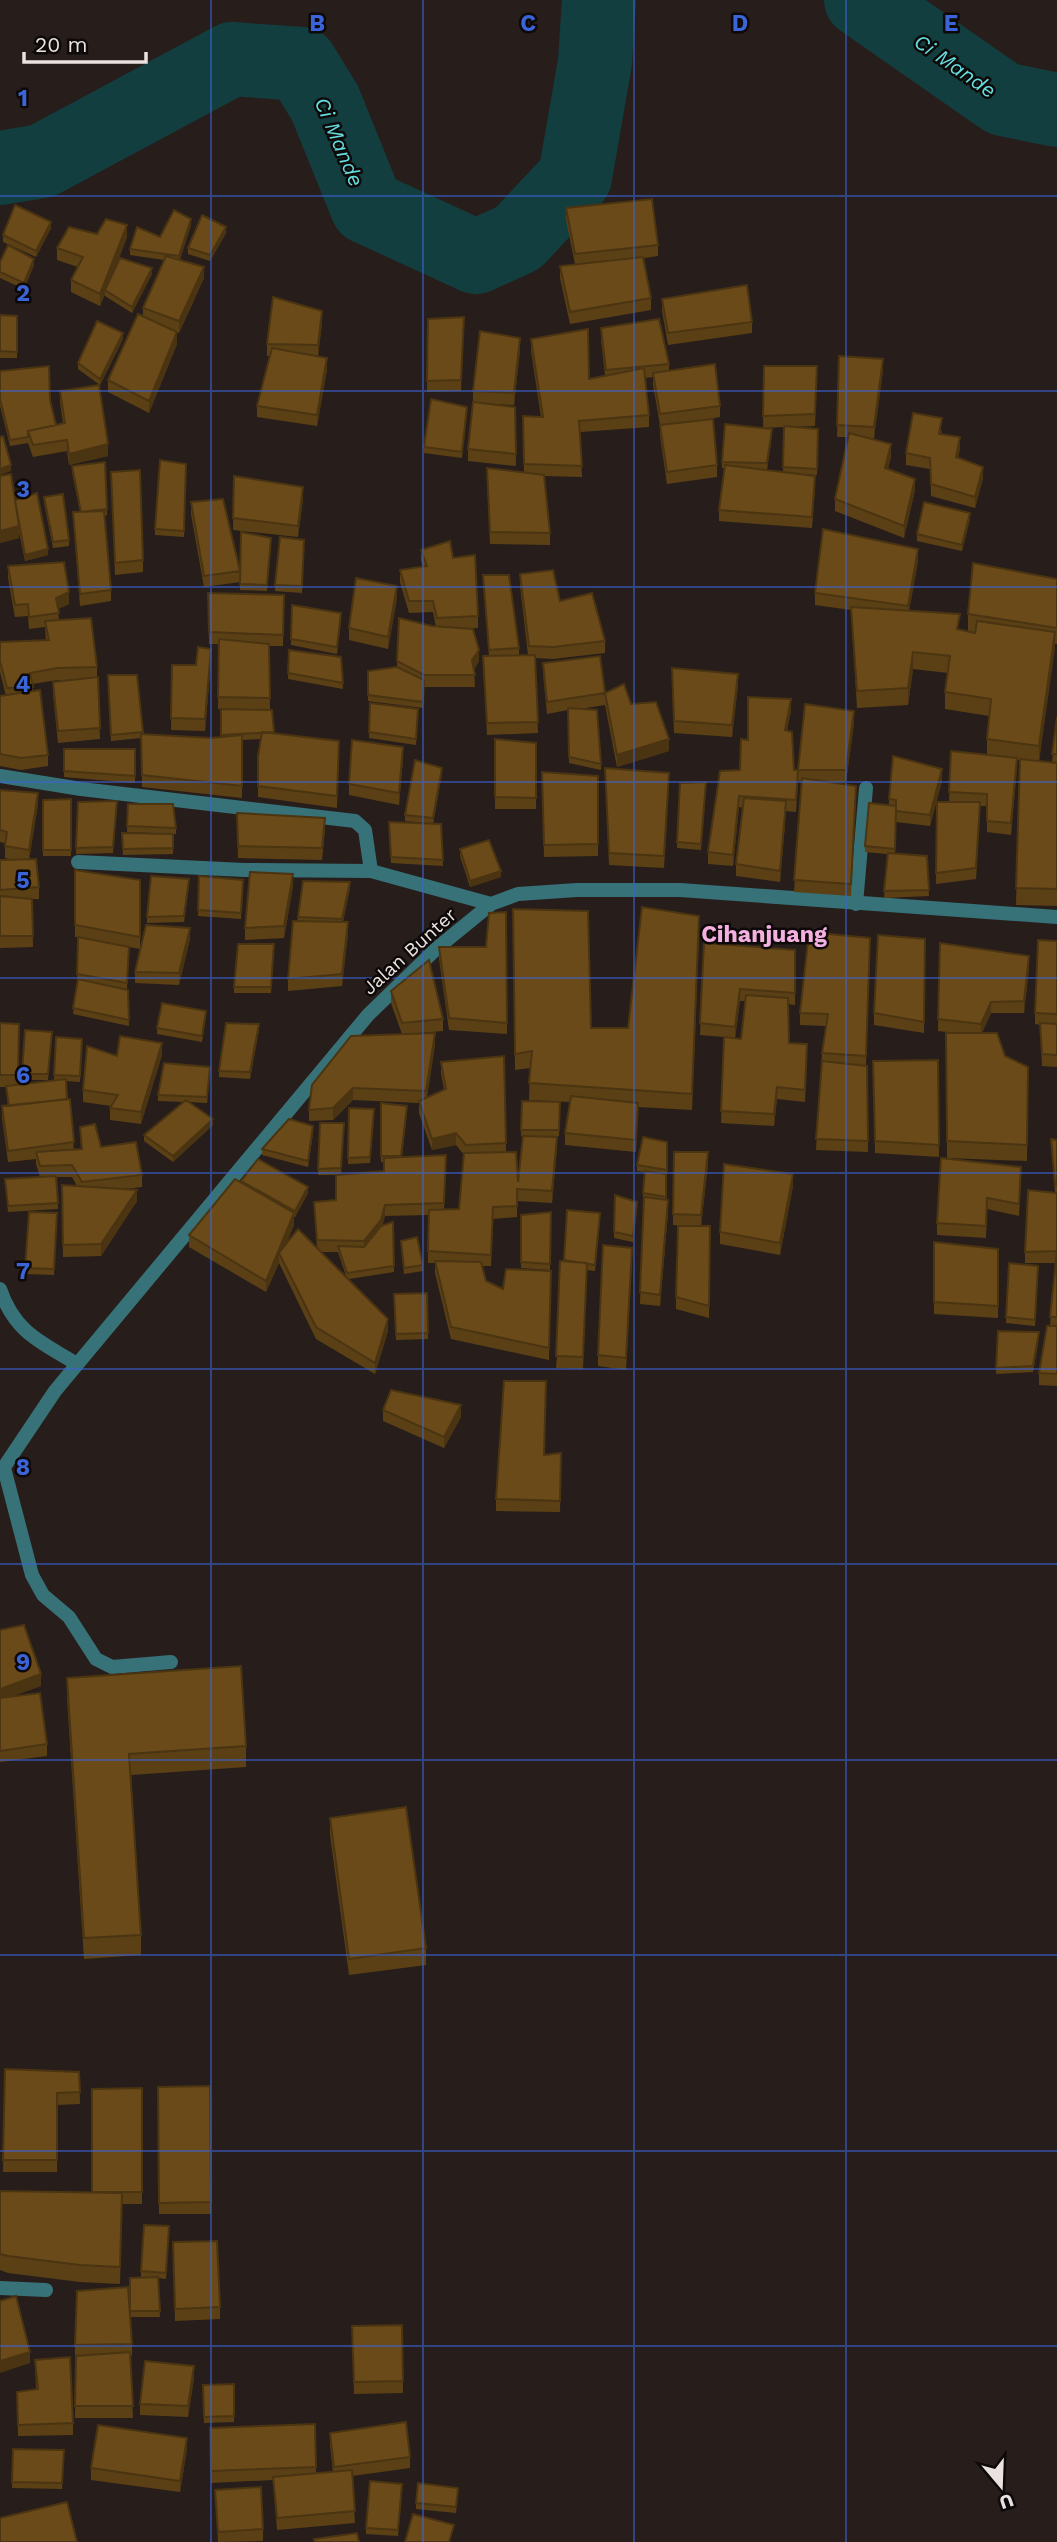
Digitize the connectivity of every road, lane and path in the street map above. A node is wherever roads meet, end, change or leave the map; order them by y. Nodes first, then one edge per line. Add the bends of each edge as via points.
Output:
1 (0, 776) edge
2 (866, 788) dead end
3 (78, 862) dead end
4 (371, 870) junction
5 (491, 904) junction
6 (856, 904) junction
7 (1057, 917) edge
8 (0, 1289) edge
9 (77, 1364) junction
10 (2, 1471) edge
11 (171, 1662) dead end
12 (0, 2288) edge
13 (46, 2290) edge

1 - 4 street via 355,821 365,830
2 - 6 street
3 - 4 street
4 - 5 street
5 - 6 street, Jalan Bunter via 518,894 680,890
5 - 9 street, Jalan Bunter via 368,1015
6 - 7 street, Jalan Bunter
8 - 9 street via 24,1331
9 - 10 street, Jalan Bunter
10 - 11 street via 32,1575 43,1595 69,1617 96,1659 112,1667
12 - 13 street

